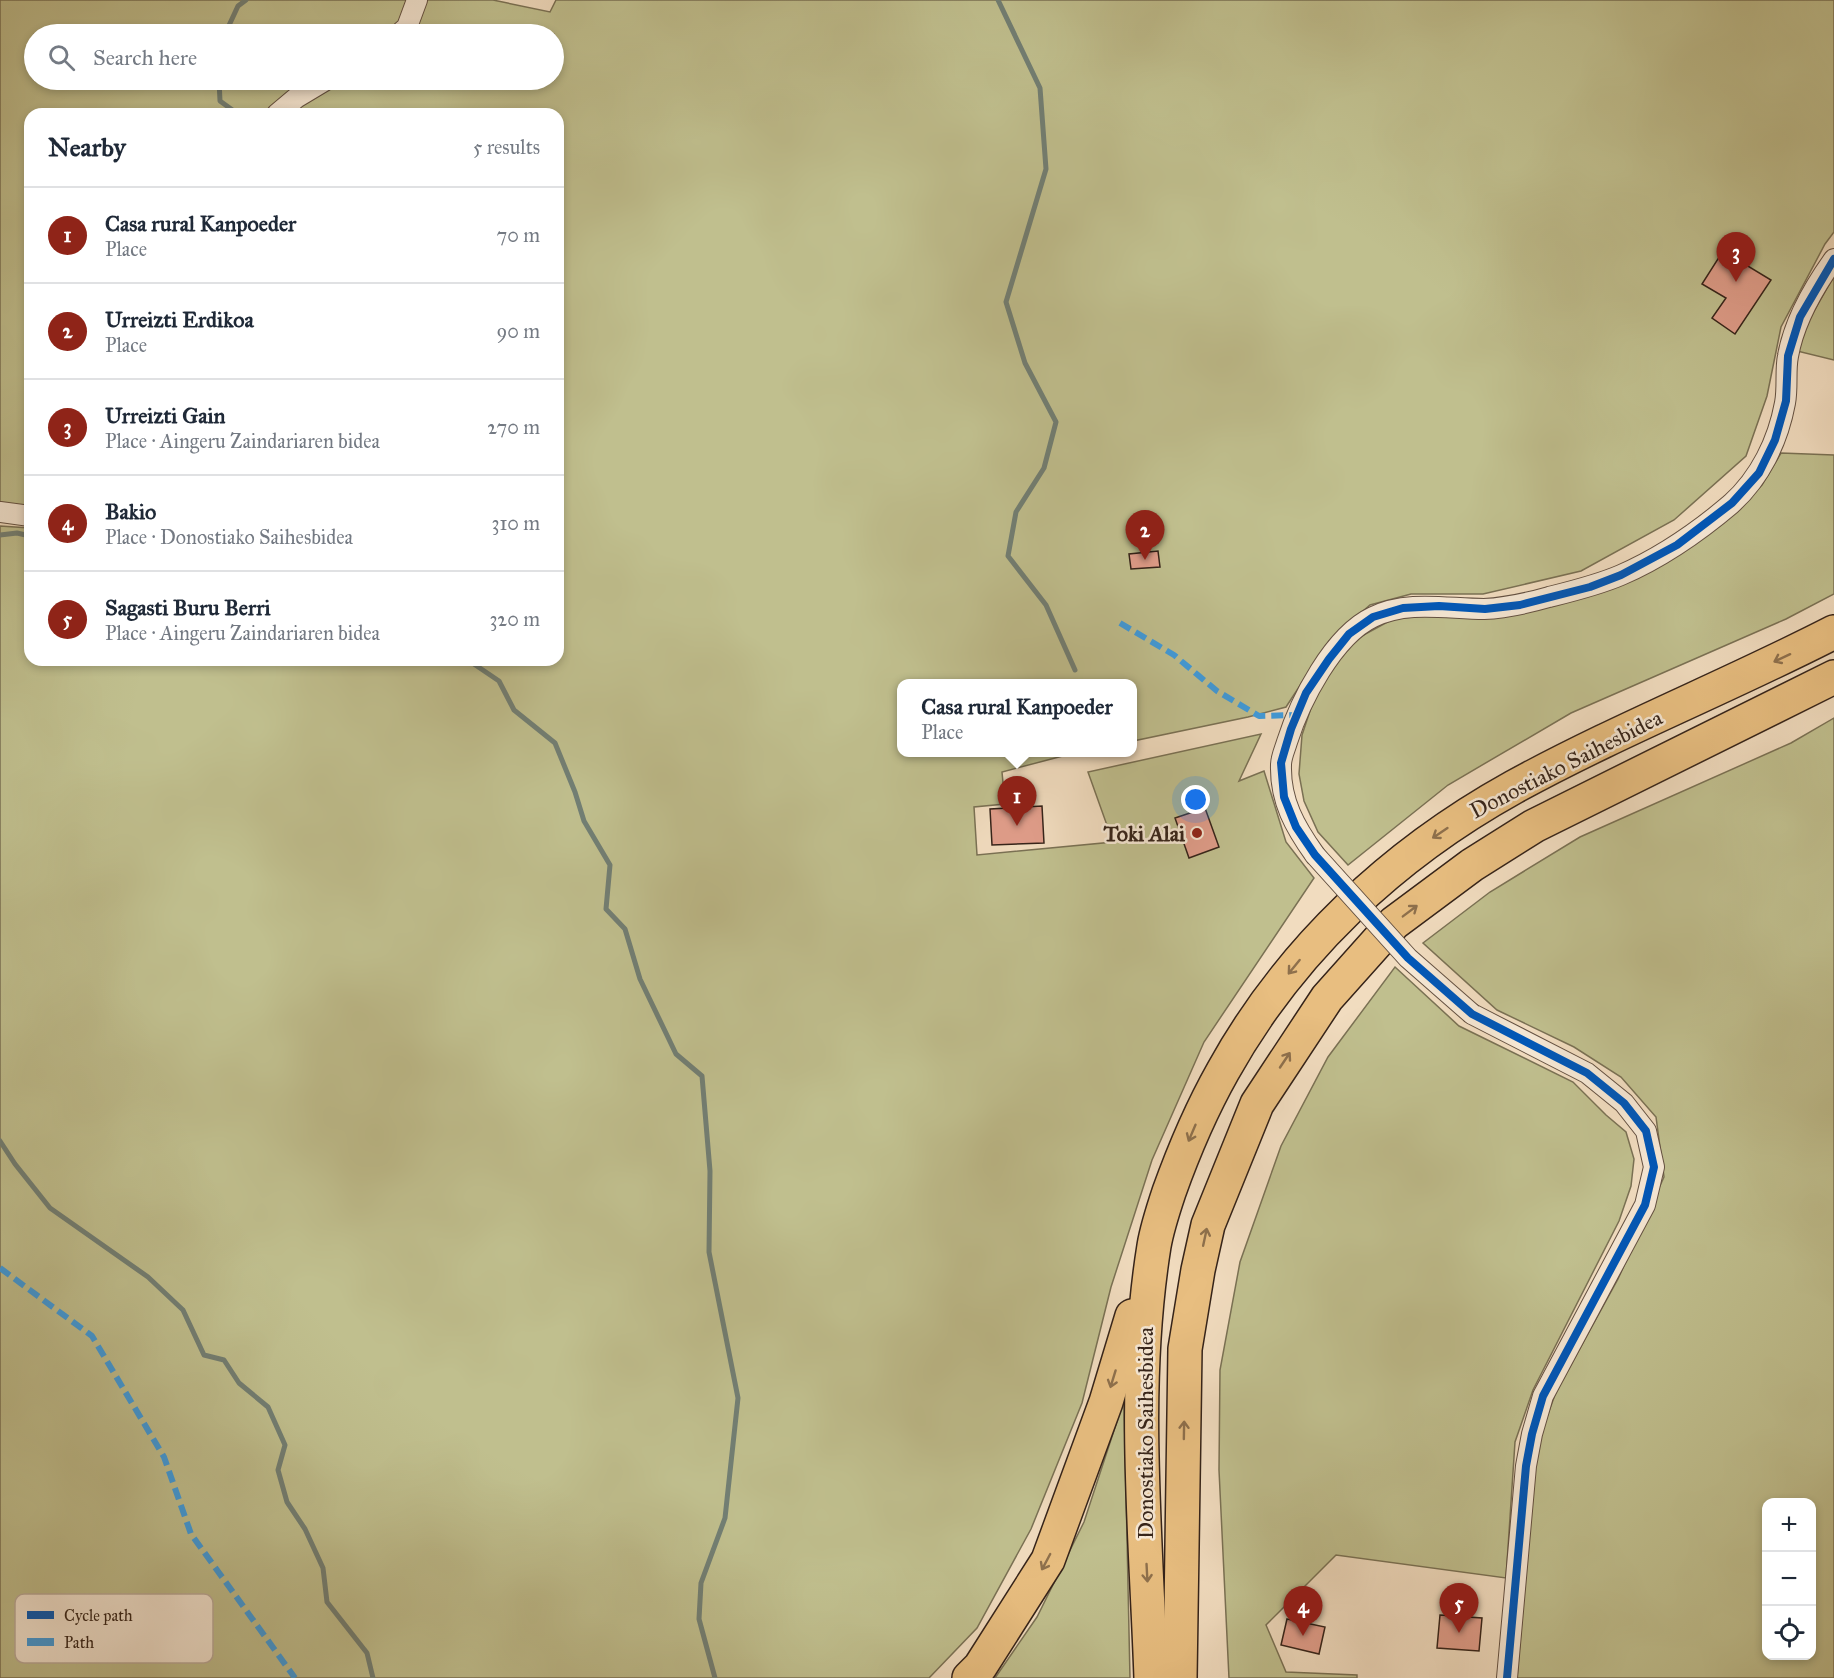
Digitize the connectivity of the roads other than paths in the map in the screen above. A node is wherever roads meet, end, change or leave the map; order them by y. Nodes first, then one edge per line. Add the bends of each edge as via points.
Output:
1 (417, 0) edge
2 (408, 24) edge
3 (309, 90) edge
4 (284, 108) edge
5 (1834, 259) edge
6 (0, 512) edge
7 (24, 515) edge
8 (1834, 632) edge
9 (1834, 677) edge
10 (1154, 1242) junction
11 (1183, 1489) junction
12 (969, 1678) edge
13 (1151, 1678) edge
14 (1180, 1678) edge
15 (1197, 1678) edge
16 (1507, 1678) edge

1 - 2 street
3 - 4 street
5 - 16 street, bridge via 1800,317 1788,356 1786,401 1771,448 1759,473 1732,503 1677,545 1621,575 1590,586 1520,605 1485,609 1402,608 1373,617 1350,634 1306,693 1281,763 1284,797 1296,827 1315,855 1408,958 1472,1014 1587,1073 1624,1103 1646,1131 1654,1167 1645,1205 1543,1396 1534,1424 1526,1466
6 - 7 street
8 -> 10 highway, Donostiako Saihesbidea via 1514,787 1428,841 1363,894 1291,971 1231,1056 1179,1165
11 -> 9 highway, Donostiako Saihesbidea via 1185,1349 1208,1225 1257,1104 1327,998 1394,923 1472,864 1534,826
10 -> 12 highway via 1106,1402 1048,1560
10 -> 13 highway, Donostiako Saihesbidea via 1141,1388
11 - 14 highway, Donostiako Saihesbidea
11 - 15 highway

